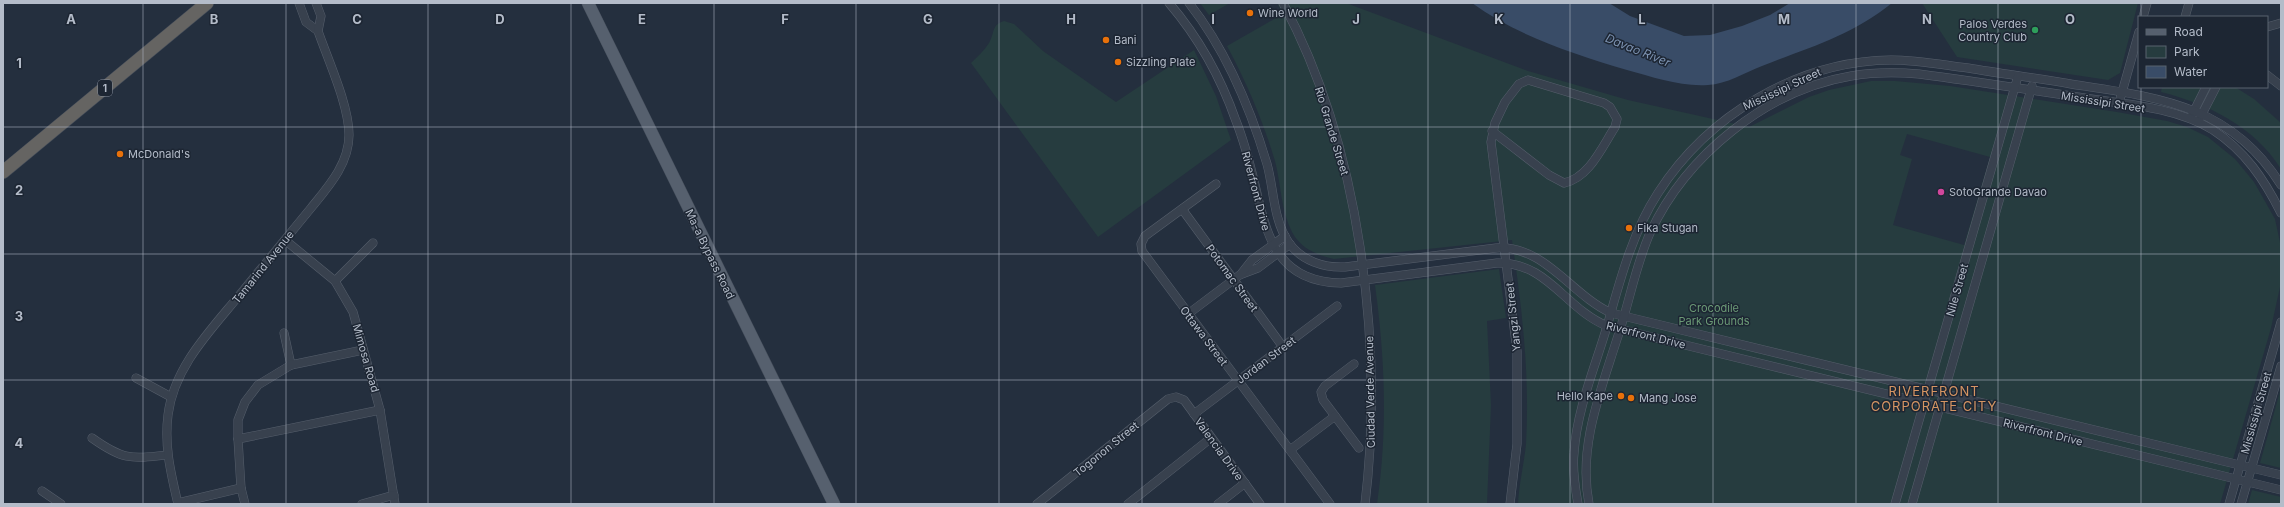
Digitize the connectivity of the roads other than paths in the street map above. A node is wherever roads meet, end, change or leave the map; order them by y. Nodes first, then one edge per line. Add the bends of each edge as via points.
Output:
1 (207, 3) edge
2 (299, 3) edge
3 (316, 3) edge
4 (588, 3) edge
5 (1169, 3) edge
6 (1189, 3) edge
7 (1283, 3) edge
8 (2147, 3) edge
9 (2190, 3) edge
10 (2143, 16) edge
11 (2185, 16) edge
12 (2281, 23) edge
13 (2268, 27) edge
14 (318, 31) junction
15 (2138, 36) edge
16 (1921, 62) junction
17 (1919, 74) junction
18 (2018, 76) junction
19 (2268, 76) edge
20 (2035, 78) junction
21 (2281, 86) edge
22 (2015, 88) junction
23 (2205, 88) edge
24 (2215, 88) edge
25 (2031, 90) junction
26 (2122, 92) junction
27 (2119, 104) junction
28 (2194, 110) junction
29 (2202, 114) junction
30 (2190, 119) junction
31 (2198, 123) junction
32 (1492, 131) junction
33 (3, 172) edge
34 (1216, 184) dead end
35 (2281, 186) edge
36 (2271, 193) junction
37 (1182, 209) junction
38 (2281, 213) edge
39 (1285, 236) junction
40 (285, 240) junction
41 (372, 243) dead end
42 (1290, 244) junction
43 (1273, 245) junction
44 (1505, 248) junction
45 (1278, 253) junction
46 (1508, 262) junction
47 (1362, 265) junction
48 (1242, 274) junction
49 (1234, 280) junction
50 (1364, 280) junction
51 (335, 281) junction
52 (1337, 306) dead end
53 (1611, 313) junction
54 (1188, 314) junction
55 (1624, 317) junction
56 (2281, 322) edge
57 (1607, 326) junction
58 (1620, 329) junction
59 (284, 333) dead end
60 (1283, 347) junction
61 (363, 350) junction
62 (1354, 364) dead end
63 (291, 365) junction
64 (2281, 366) edge
65 (136, 378) dead end
66 (1238, 381) junction
67 (1928, 390) junction
68 (1944, 394) junction
69 (1176, 396) joint
70 (171, 397) junction
71 (1924, 403) junction
72 (1940, 407) junction
73 (380, 410) junction
74 (1194, 414) junction
75 (1335, 416) junction
76 (92, 438) dead end
77 (1212, 438) junction
78 (238, 439) junction
79 (1359, 448) dead end
80 (1290, 450) junction
81 (167, 455) junction
82 (2240, 466) junction
83 (2252, 468) junction
84 (2281, 475) edge
85 (2236, 480) junction
86 (2248, 482) junction
87 (1245, 483) junction
88 (241, 488) junction
89 (2281, 490) edge
90 (42, 491) dead end
91 (394, 495) junction
92 (61, 504) edge
93 (178, 504) edge
94 (245, 504) edge
95 (362, 504) edge
96 (395, 504) edge
97 (834, 504) edge
98 (1038, 504) edge
99 (1128, 504) edge
100 (1218, 504) edge
101 (1260, 504) edge
102 (1330, 504) edge
103 (1365, 504) edge
104 (1510, 504) edge
105 (1578, 504) edge
106 (1589, 504) edge
107 (1895, 504) edge
108 (1912, 504) edge
109 (2229, 504) edge
110 (2241, 504) edge

1 - 33 highway, 1
2 - 14 street, Tamarind Avenue via 306,22
3 - 14 street, Tamarind Avenue via 321,16
4 - 97 main road, Ma-a Bypass Road
5 - 43 street, Riverfront Drive via 1203,49 1222,87 1237,122 1264,224
6 - 39 street, Riverfront Drive via 1216,42 1248,108 1267,165 1278,217
7 - 47 street, Rio Grande Street via 1325,103 1351,196
8 - 10 street
9 - 11 street
12 - 13 street
14 - 40 street, Tamarind Avenue via 347,120 347,152 330,185
15 - 26 street
16 - 17 street
16 - 18 street, Mississipi Street
16 - 53 street, Mississipi Street via 1869,61 1824,70 1765,94 1718,123 1658,194 1637,237
17 - 22 street, Mississipi Street
17 - 55 street, Mississipi Street via 1871,73 1826,82 1806,89 1744,120 1728,133 1667,202 1650,234
18 - 20 street, Mississipi Street
18 - 22 street, Nile Street
19 - 21 street
20 - 25 street, Nile Street
20 - 26 street, Mississipi Street
22 - 25 street, Mississipi Street
22 - 67 street, Nile Street
23 - 28 street
24 - 29 street
25 - 27 street, Mississipi Street
25 - 68 street, Nile Street
26 - 27 street
26 - 28 street, Mississipi Street
27 - 30 street, Mississipi Street
28 - 29 street, Mississipi Street
28 - 30 street
29 - 31 street
29 - 35 street, Mississipi Street via 2219,122 2248,144 2261,156
30 - 31 street, Mississipi Street
31 - 36 street, Mississipi Street via 2213,130 2241,152
32 - 32 street, Yangzi Street via 1505,102 1519,84 1528,80 1604,103 1610,107 1617,120 1586,171 1564,183
32 - 44 street, Yangzi Street via 1491,153
34 - 37 street, Ottawa Street
35 - 36 street
36 - 38 street, Mississipi Street
37 - 49 street, Potomac Street
37 - 54 street, Ottawa Street via 1145,236 1141,247 1143,254
39 - 42 street, Riverfront Drive
39 - 43 street
40 - 51 street, Mimosa Road
40 - 70 street, Tamarind Avenue via 203,340 178,379
41 - 51 street
42 - 45 street
42 - 47 street, Riverfront Drive via 1298,253 1317,264 1333,268
43 - 45 street, Riverfront Drive
43 - 48 street via 1252,260
44 - 46 street, Yangzi Street
44 - 47 street, Riverfront Drive
44 - 53 street, Riverfront Drive via 1524,251 1539,259 1592,303
45 - 48 street via 1258,268
45 - 50 street, Riverfront Drive via 1296,271 1309,278 1325,283
46 - 50 street, Riverfront Drive
46 - 57 street, Riverfront Drive via 1533,270 1586,315
46 - 104 street, Yangzi Street via 1518,387 1517,444
47 - 50 street, Rio Grande Street
48 - 49 street
49 - 54 street
49 - 60 street, Potomac Street
50 - 103 street, Ciudad Verde Avenue via 1369,326 1372,405 1370,462
51 - 61 street, Mimosa Road via 353,312
52 - 60 street, Jordan Street
53 - 55 street, Riverfront Drive
53 - 57 street, Mississipi Street
54 - 66 street, Ottawa Street
55 - 58 street, Mississipi Street
55 - 67 street, Riverfront Drive
56 - 82 street, Mississipi Street
57 - 58 street, Riverfront Drive
57 - 105 street, Mississipi Street via 1584,404 1573,453
58 - 71 street, Riverfront Drive
58 - 106 street, Mississipi Street via 1595,410 1586,457 1585,482
59 - 63 street
60 - 66 street, Jordan Street
61 - 63 street
61 - 73 street, Mimosa Road
62 - 75 street via 1321,392 1322,400
63 - 78 street via 258,385 244,402 238,420
64 - 83 street, Mississipi Street
65 - 70 street
66 - 74 street, Jordan Street
66 - 80 street, Ottawa Street
67 - 68 street, Riverfront Drive
67 - 71 street, Nile Street
68 - 72 street, Nile Street
68 - 82 street, Riverfront Drive
69 - 74 street, Valencia Drive via 1184,400
69 - 98 street, Togonon Street via 1168,399
70 - 81 street, Tamarind Avenue
71 - 72 street, Riverfront Drive
71 - 107 street, Nile Street
72 - 85 street, Riverfront Drive
72 - 108 street, Nile Street
73 - 78 street
73 - 91 street, Mimosa Road
74 - 77 street, Valencia Drive
75 - 79 street
75 - 80 street
76 - 81 street via 122,456 133,458
77 - 87 street, Valencia Drive
77 - 99 street
78 - 88 street
80 - 102 street, Ottawa Street
81 - 93 street, Tamarind Avenue
82 - 83 street, Riverfront Drive
82 - 85 street, Mississipi Street
83 - 84 street, Riverfront Drive
83 - 86 street, Mississipi Street
85 - 86 street, Riverfront Drive
85 - 109 street, Mississipi Street
86 - 89 street, Riverfront Drive
86 - 110 street, Mississipi Street
87 - 100 street
87 - 101 street, Valencia Drive
88 - 93 street
88 - 94 street
90 - 92 street
91 - 95 street
91 - 96 street, Mimosa Road

